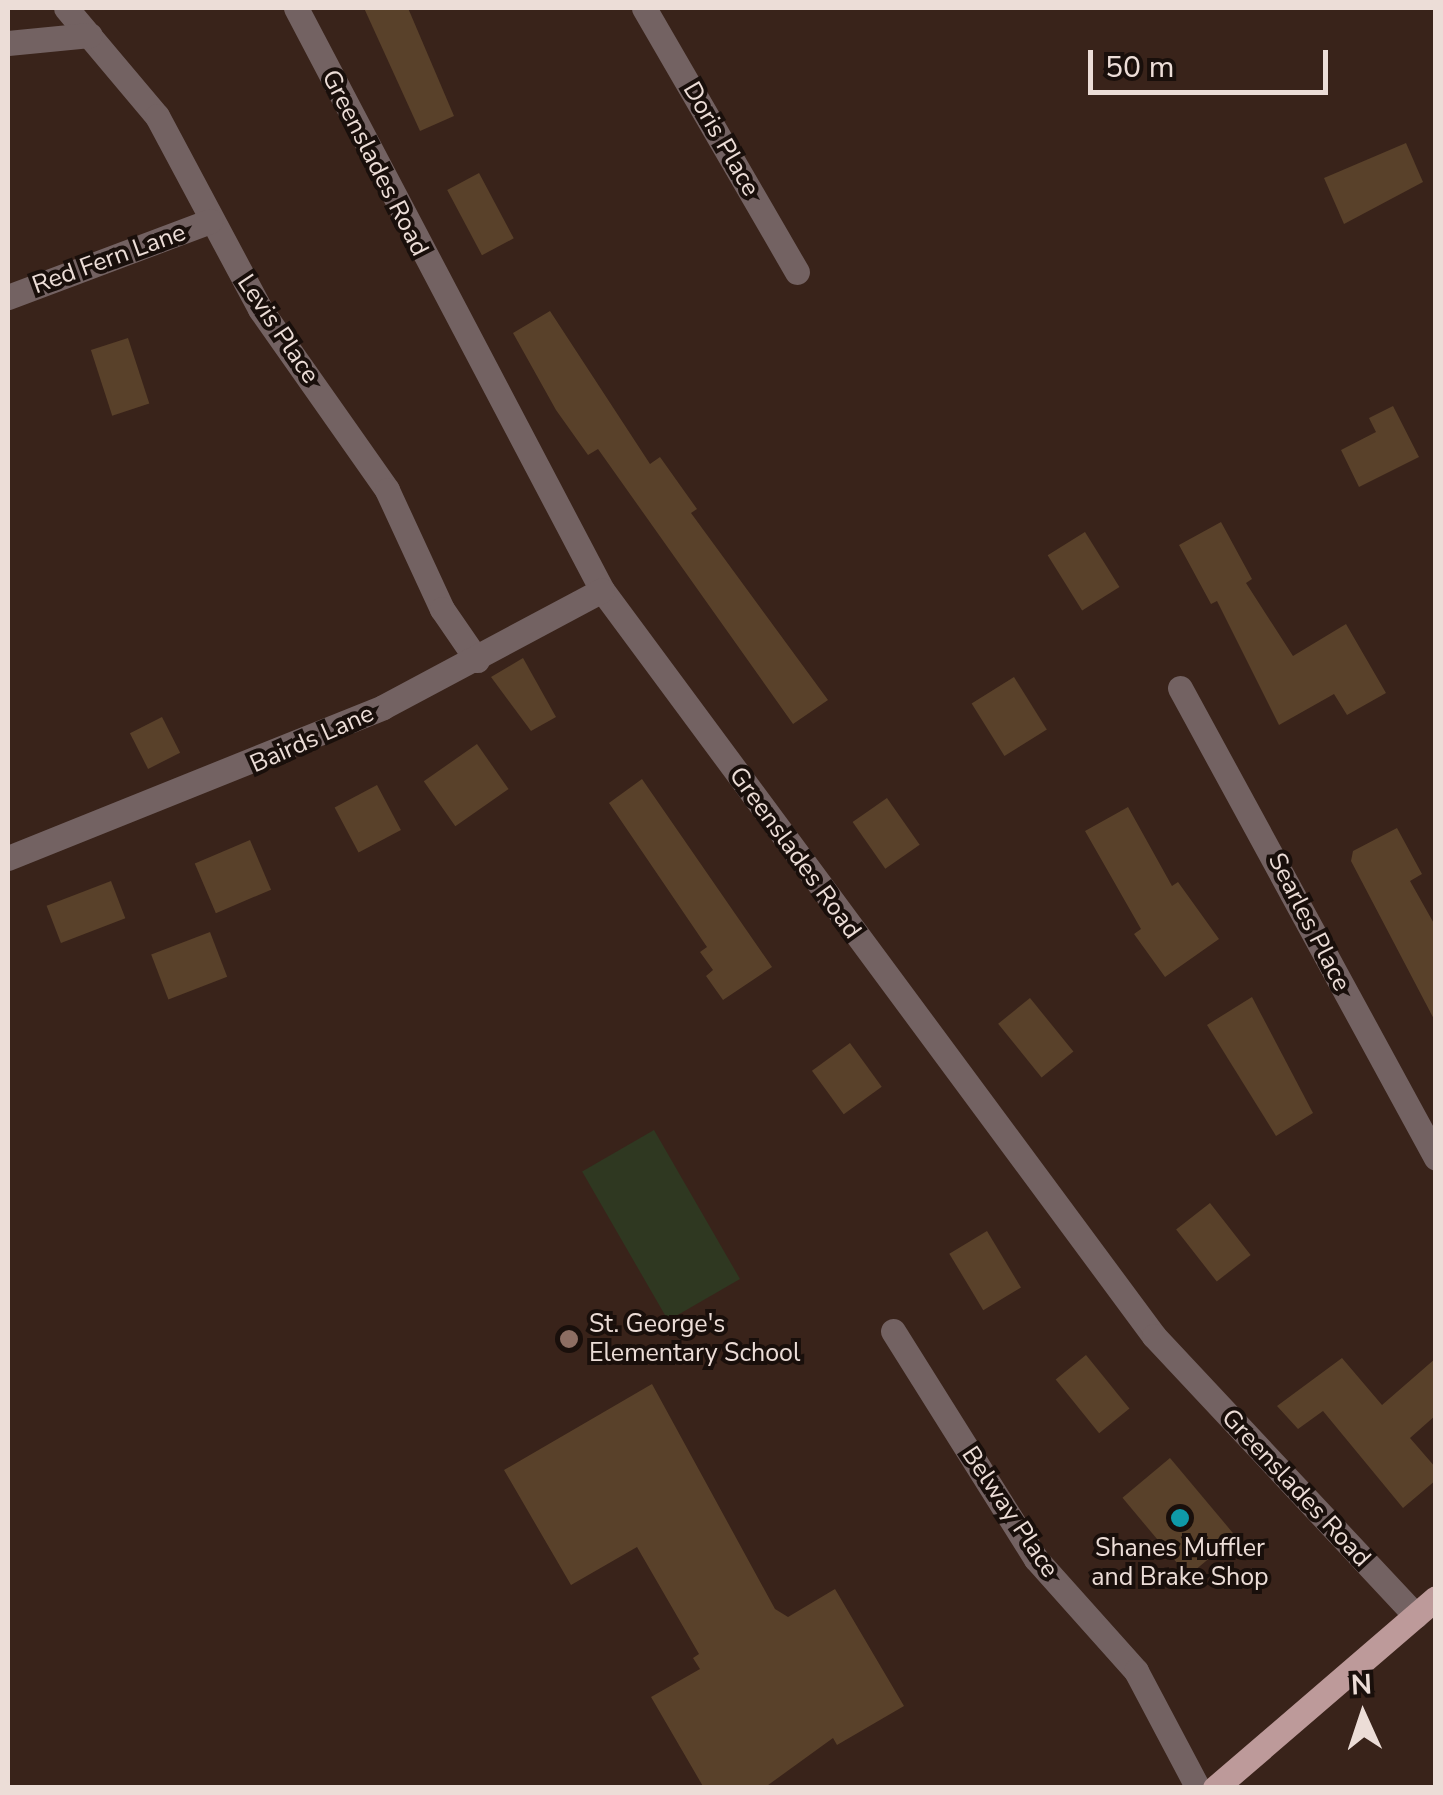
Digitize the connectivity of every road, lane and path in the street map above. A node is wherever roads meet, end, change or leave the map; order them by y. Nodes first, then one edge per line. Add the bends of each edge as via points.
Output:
1 (66, 8) edge
2 (296, 8) edge
3 (644, 8) edge
4 (90, 35) junction
5 (8, 43) edge
6 (210, 221) junction
7 (797, 272) dead end
8 (8, 297) edge
9 (602, 590) junction
10 (476, 660) junction
11 (1180, 688) dead end
12 (8, 858) edge
13 (1436, 1158) edge
14 (893, 1331) dead end
15 (1436, 1598) edge
16 (1416, 1616) junction
17 (1198, 1788) edge
18 (1215, 1788) edge

1 - 4 street, Levis Place
2 - 9 street, Greenslades Road
3 - 7 street, Doris Place
4 - 5 street
4 - 6 street, Levis Place via 157,116
6 - 8 street, Red Fern Lane
6 - 10 street, Levis Place via 260,308 386,490 442,609
9 - 10 street, Bairds Lane
9 - 16 street, Greenslades Road via 1154,1336
10 - 12 street, Bairds Lane via 226,777
11 - 13 street, Searles Place
14 - 17 street, Belway Place via 1036,1559 1136,1671
15 - 16 main road
16 - 18 main road

